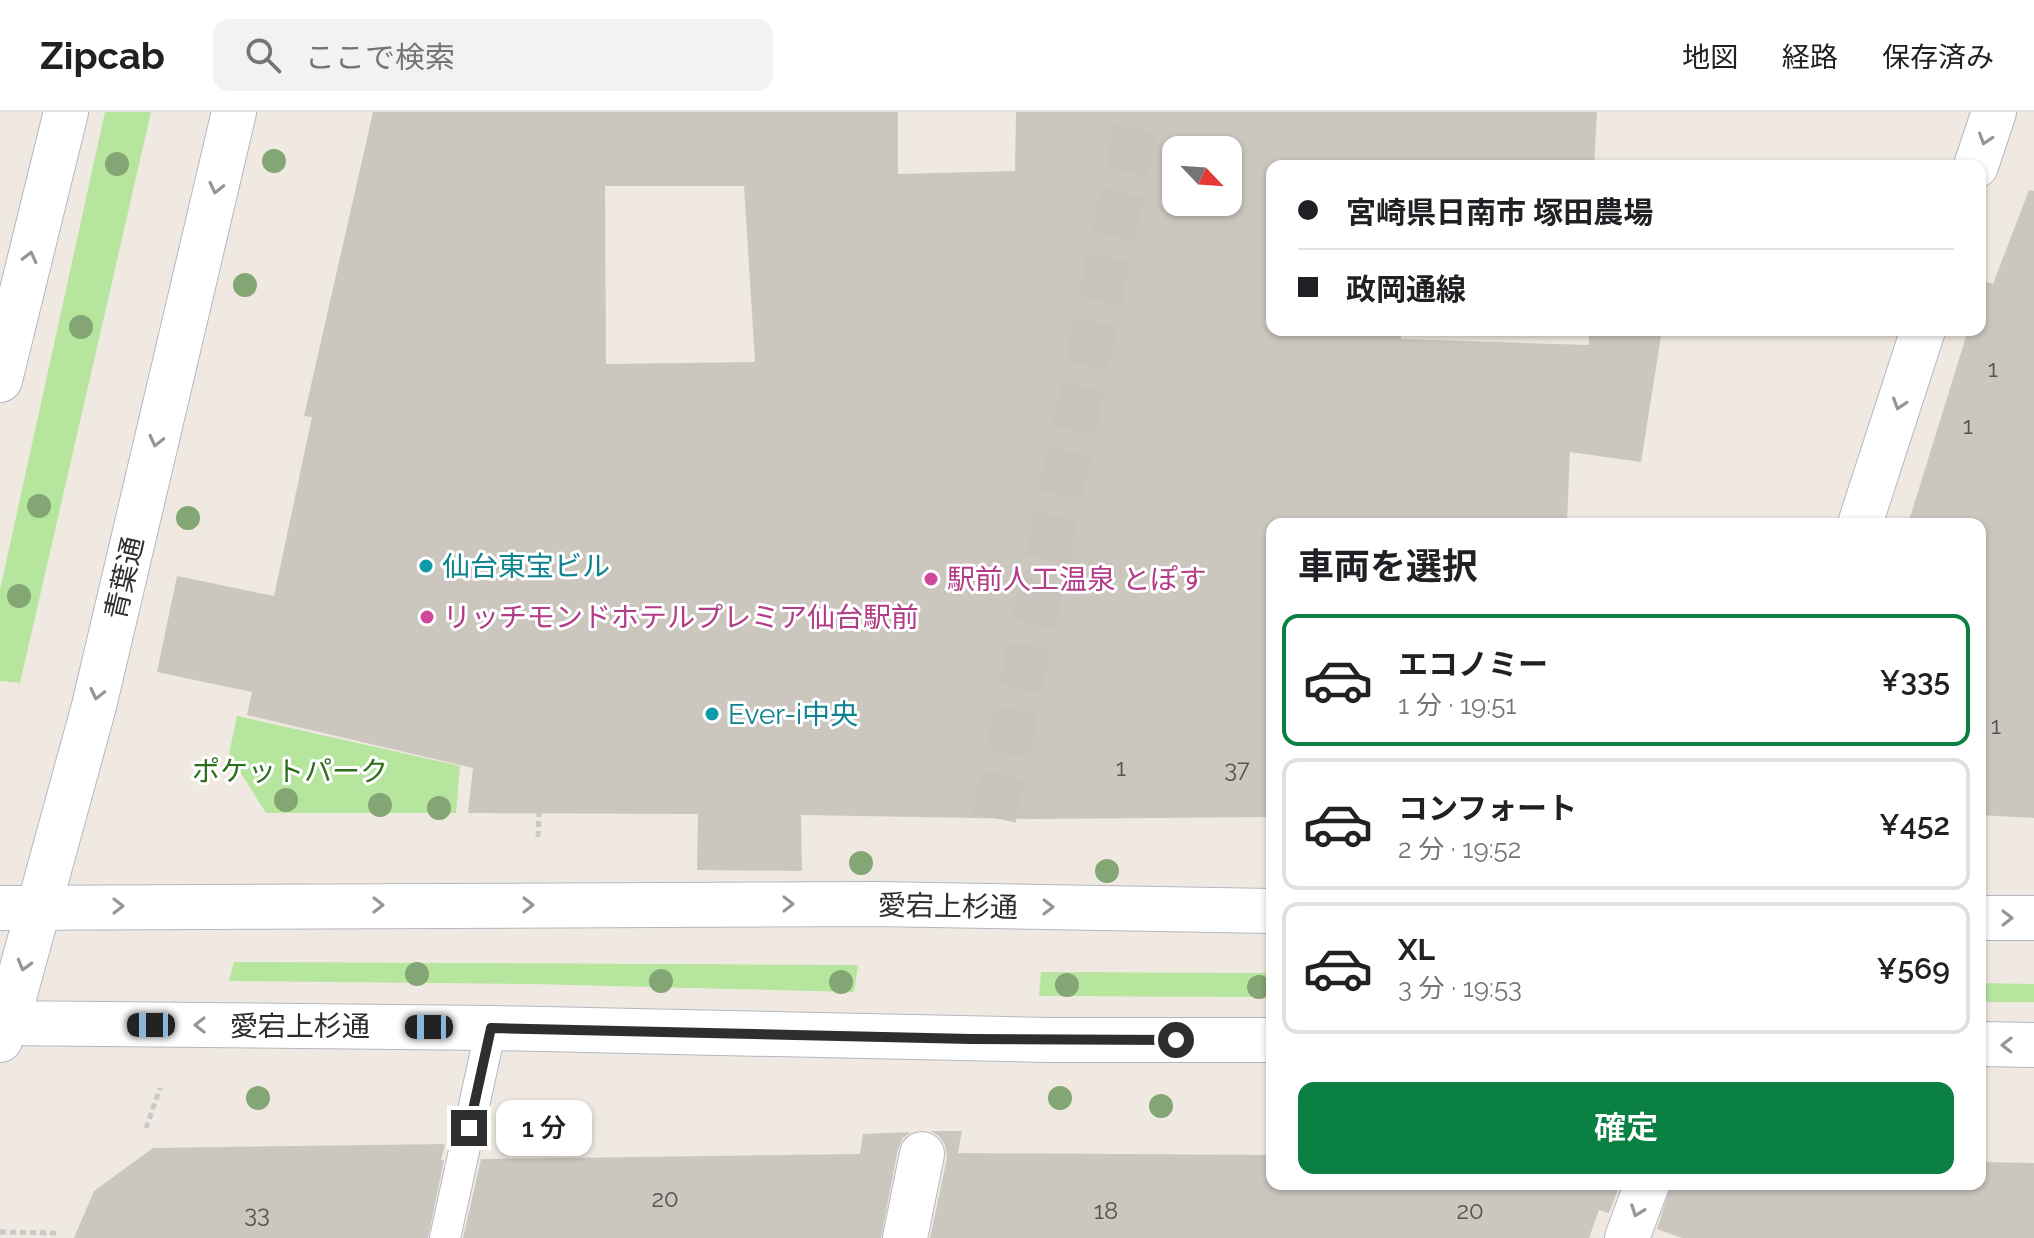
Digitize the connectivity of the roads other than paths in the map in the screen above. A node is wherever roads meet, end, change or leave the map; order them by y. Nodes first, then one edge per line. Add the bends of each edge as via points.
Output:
1 (66, 112) edge
2 (234, 112) edge
3 (1994, 112) edge
4 (1978, 160) edge
5 (1921, 336) edge
6 (0, 380) edge
7 (1862, 518) edge
8 (20, 907) edge
9 (1266, 911) edge
10 (1986, 918) edge
11 (2034, 918) edge
12 (491, 1028) junction
13 (2, 1029) edge
14 (1266, 1040) edge
15 (1986, 1044) edge
16 (2034, 1045) edge
17 (922, 1154) dead end
18 (1645, 1190) edge
19 (445, 1238) edge
20 (905, 1238) edge
21 (1627, 1238) edge

6 -> 1 street
2 -> 8 street, 青葉通 via 94,706
3 -> 4 street
5 -> 7 street
8 -> 9 street, 愛宕上杉通 via 875,904
8 -> 13 street, 青葉通
10 -> 11 street
12 -> 13 street, 愛宕上杉通
12 - 14 street, 愛宕上杉通
12 - 19 lane
16 -> 15 street
17 - 20 street
18 -> 21 street

